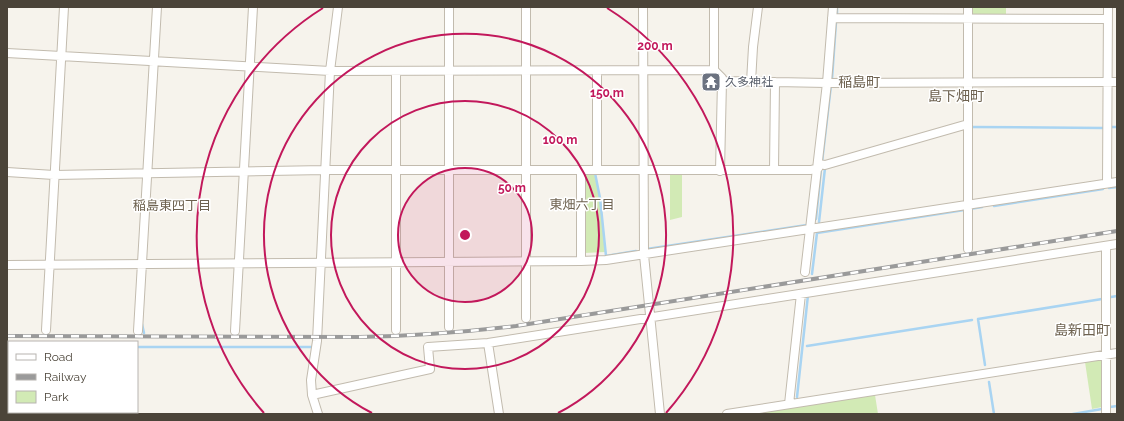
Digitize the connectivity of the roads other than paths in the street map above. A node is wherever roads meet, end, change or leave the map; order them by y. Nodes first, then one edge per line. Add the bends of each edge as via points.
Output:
1 (64, 7) edge
2 (157, 7) edge
3 (253, 7) edge
4 (338, 7) edge
5 (449, 7) edge
6 (526, 7) edge
7 (643, 7) edge
8 (714, 7) edge
9 (758, 7) edge
10 (833, 7) edge
11 (968, 7) edge
12 (1108, 7) edge
13 (832, 18) junction
14 (968, 18) junction
15 (1108, 18) junction
16 (7, 53) edge
17 (61, 56) junction
18 (154, 61) junction
19 (250, 66) junction
20 (714, 70) junction
21 (330, 71) junction
22 (396, 71) junction
23 (449, 71) junction
24 (526, 71) junction
25 (597, 71) junction
26 (643, 71) junction
27 (722, 81) junction
28 (751, 82) junction
29 (775, 82) junction
30 (968, 82) junction
31 (1107, 82) junction
32 (1117, 82) edge
33 (827, 83) junction
34 (968, 124) junction
35 (818, 166) junction
36 (325, 170) junction
37 (396, 170) junction
38 (449, 170) junction
39 (526, 170) junction
40 (581, 170) junction
41 (597, 170) junction
42 (643, 170) junction
43 (774, 170) junction
44 (720, 171) junction
45 (7, 172) edge
46 (244, 172) junction
47 (148, 174) junction
48 (54, 175) junction
49 (1117, 182) edge
50 (1107, 183) junction
51 (968, 204) junction
52 (811, 228) junction
53 (1117, 244) edge
54 (1106, 246) junction
55 (968, 249) dead end
56 (644, 255) junction
57 (526, 261) junction
58 (581, 261) junction
59 (321, 262) junction
60 (396, 262) junction
61 (449, 262) junction
62 (239, 263) junction
63 (142, 264) junction
64 (7, 265) edge
65 (49, 265) junction
66 (805, 272) dead end
67 (802, 294) junction
68 (526, 318) dead end
69 (650, 318) junction
70 (449, 327) dead end
71 (46, 330) dead end
72 (396, 330) dead end
73 (138, 331) dead end
74 (235, 331) dead end
75 (488, 343) junction
76 (1117, 353) edge
77 (1106, 355) junction
78 (312, 395) junction
79 (789, 404) junction
80 (318, 414) edge
81 (499, 414) edge
82 (660, 414) edge
83 (727, 414) edge
84 (1106, 414) edge

1 - 17 street
2 - 18 street
3 - 19 street
4 - 21 street
5 - 23 street
6 - 24 street
7 - 26 street
8 - 20 street
9 - 28 street
10 - 13 street
11 - 14 street
12 - 15 street
13 - 14 street
13 - 33 street
14 - 15 street
14 - 30 street
15 - 31 street
16 - 17 street
17 - 18 street
17 - 48 street
18 - 19 street
18 - 47 street
19 - 21 street
19 - 46 street
20 - 26 street
20 - 27 street
21 - 22 street
21 - 36 street
22 - 23 street
22 - 37 street
23 - 24 street
23 - 38 street
24 - 25 street
24 - 39 street
25 - 26 street
25 - 41 street
26 - 42 street
27 - 28 street
27 - 44 street
28 - 29 street
29 - 33 street
29 - 43 street
30 - 31 street
30 - 33 street
30 - 34 street
31 - 32 street
31 - 50 street
33 - 35 street
34 - 35 street
34 - 51 street
35 - 43 street via 811,170
35 - 52 street
36 - 37 street
36 - 46 street
36 - 59 street
37 - 38 street
37 - 60 street
38 - 39 street
38 - 61 street
39 - 40 street
39 - 57 street
40 - 41 street
40 - 58 street
41 - 42 street
42 - 44 street
42 - 56 street
43 - 44 street
45 - 48 street
46 - 47 street
46 - 62 street
47 - 48 street
47 - 63 street
48 - 65 street
49 - 50 street
50 - 51 street
51 - 52 street
51 - 55 street
52 - 56 street
52 - 66 street
53 - 54 street
54 - 67 street
54 - 77 street
56 - 58 street
56 - 69 street
57 - 58 street
57 - 61 street
57 - 68 street
59 - 60 street
59 - 62 street
59 - 78 street via 317,344 311,380
60 - 61 street
60 - 72 street
61 - 70 street
62 - 63 street
62 - 74 street
63 - 65 street
63 - 73 street
64 - 65 street
65 - 71 street
67 - 69 street
67 - 79 street
69 - 75 street
69 - 82 street
75 - 78 street via 428,347 430,369
75 - 81 street
76 - 77 street
77 - 79 street
77 - 84 street
78 - 80 street
79 - 83 street

